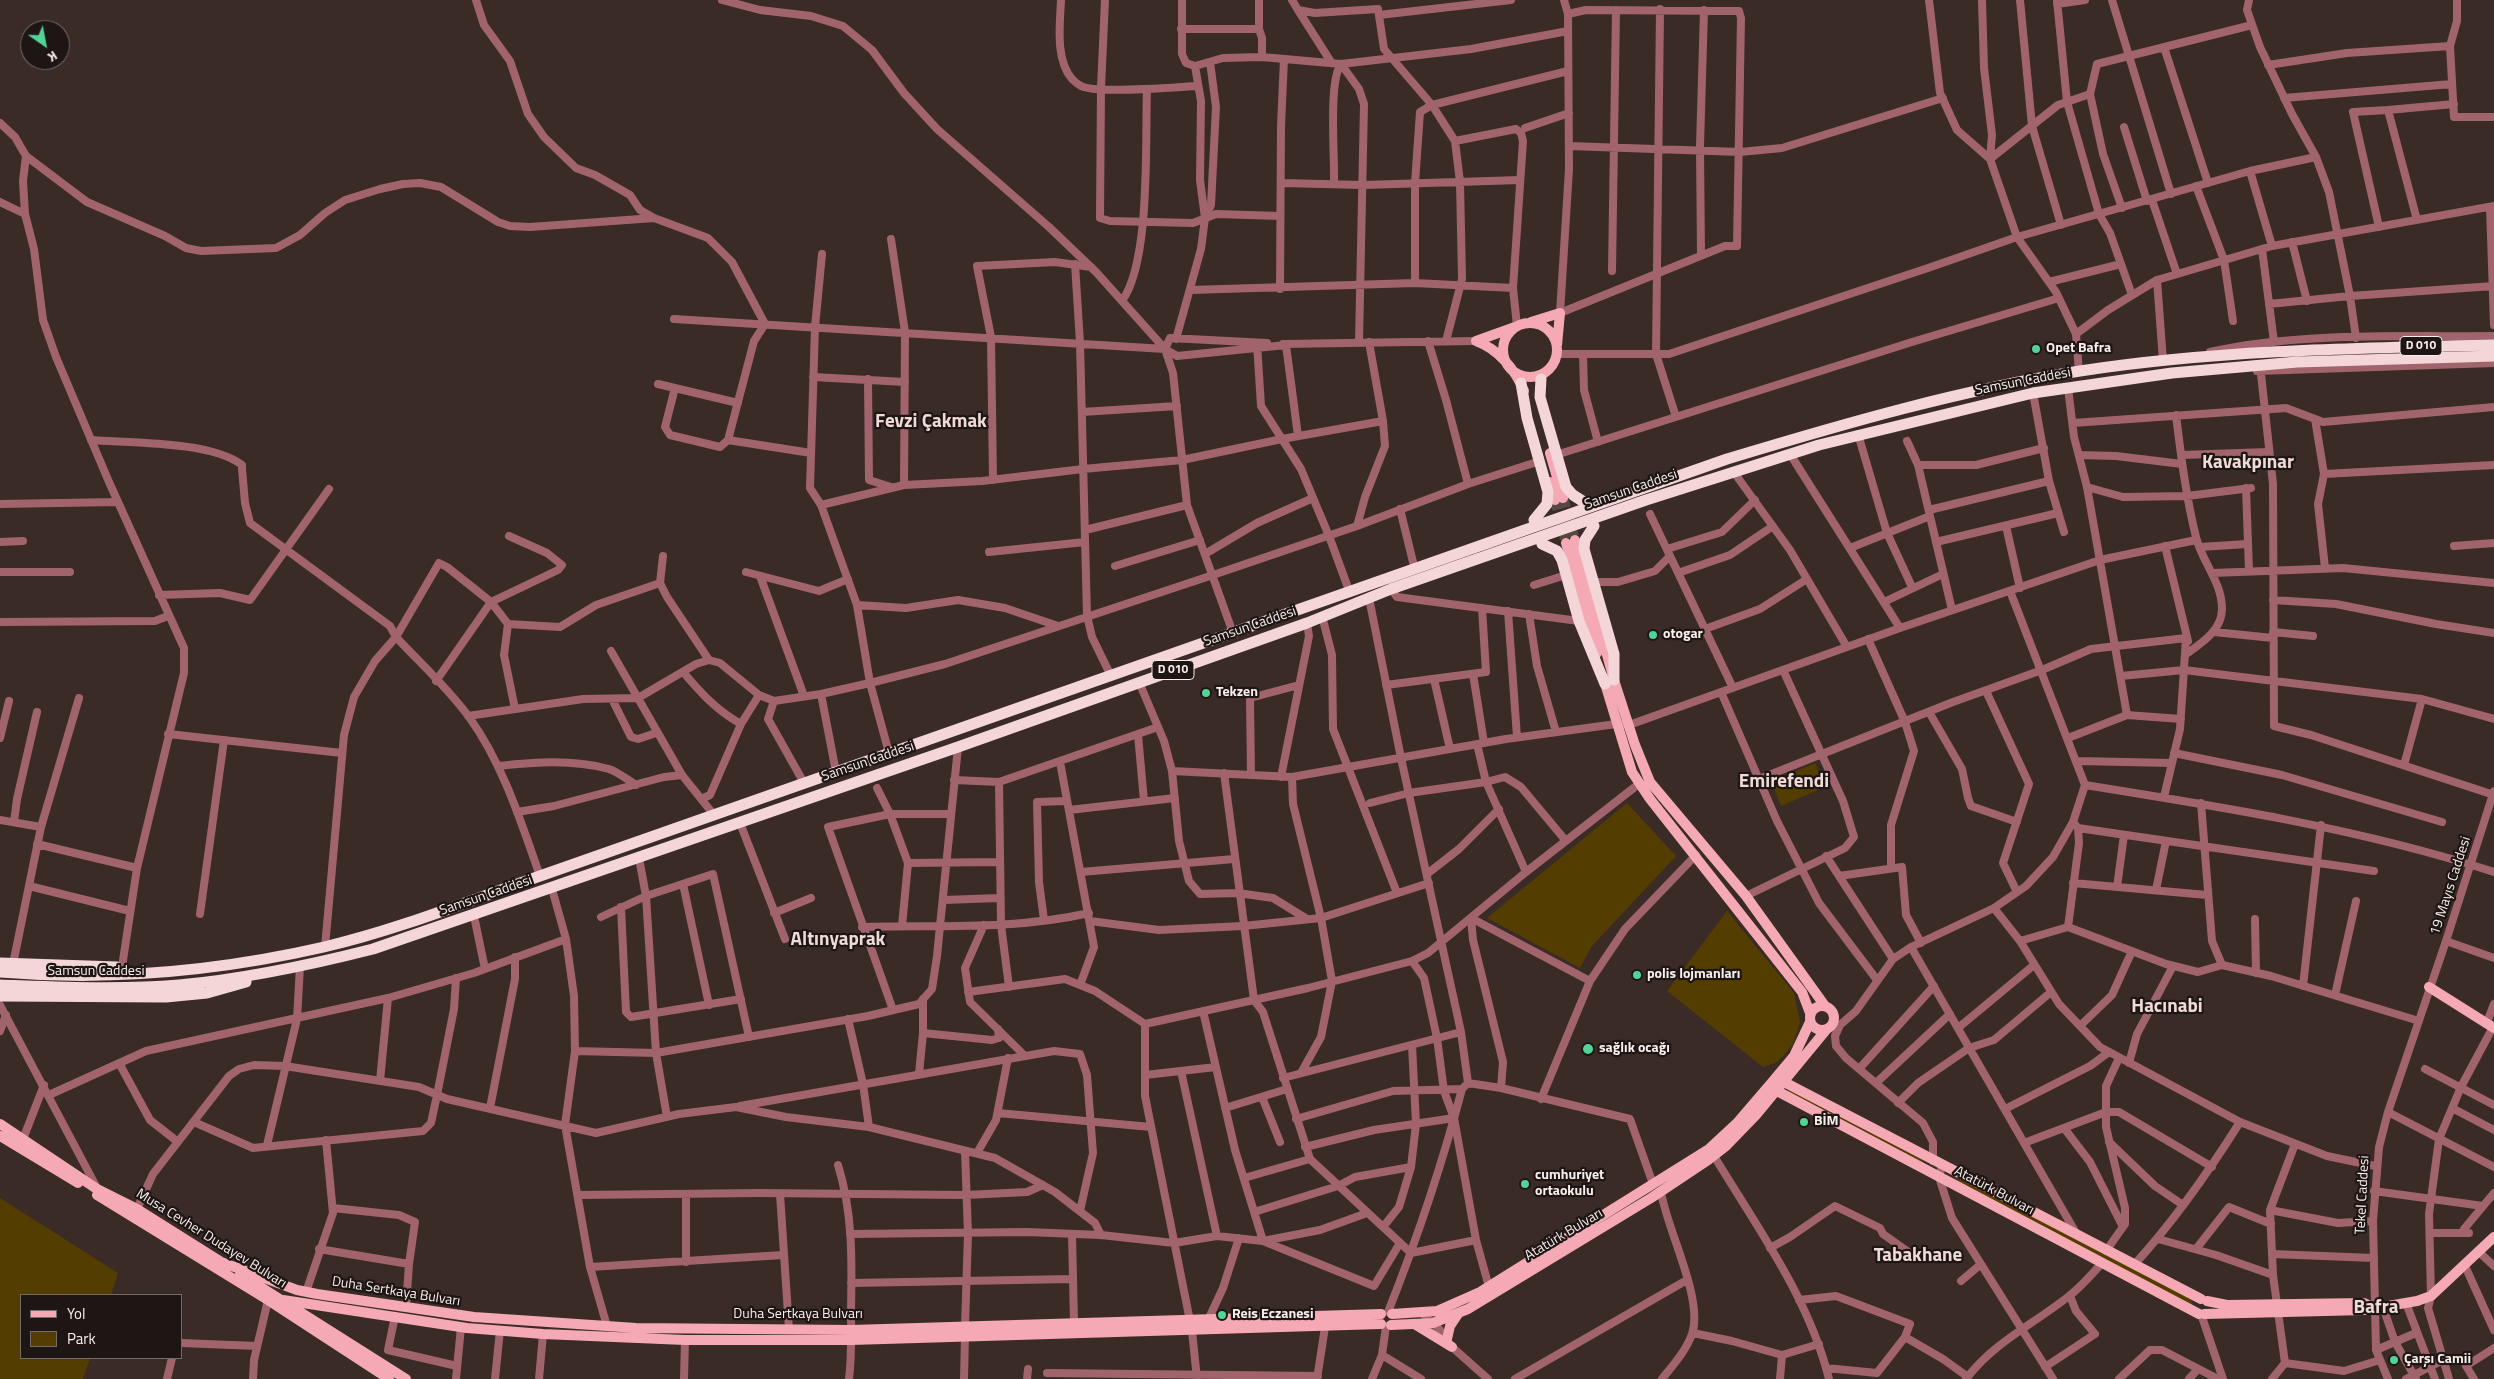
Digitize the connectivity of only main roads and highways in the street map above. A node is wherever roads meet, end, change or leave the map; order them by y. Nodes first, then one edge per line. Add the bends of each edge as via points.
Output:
1 (1519, 325) junction
2 (2494, 345) edge
3 (1557, 354) junction
4 (2494, 356) edge
5 (1509, 367) junction
6 (1548, 369) junction
7 (1541, 379) junction
8 (1521, 383) junction
9 (1727, 459) junction
10 (1733, 471) junction
11 (1584, 502) junction
12 (1534, 520) junction
13 (1594, 526) junction
14 (1570, 542) tunnel mouth
15 (1542, 544) junction
16 (1388, 584) junction
17 (1610, 682) junction
18 (251, 960) junction
19 (0, 964) edge
20 (300, 966) junction
21 (0, 972) edge
22 (0, 986) edge
23 (2429, 987) road end
24 (0, 996) edge
25 (1824, 1006) junction
26 (1810, 1017) junction
27 (1833, 1026) junction
28 (2491, 1026) edge
29 (1773, 1081) junction
30 (1784, 1082) junction
31 (1777, 1091) junction
32 (0, 1124) edge
33 (0, 1136) edge
34 (1711, 1152) junction
35 (1652, 1184) junction
36 (1661, 1192) junction
37 (1651, 1198) junction
38 (2494, 1237) edge
39 (221, 1262) junction
40 (268, 1300) junction
41 (283, 1300) junction
42 (2204, 1300) junction
43 (406, 1307) junction
44 (2278, 1309) junction
45 (1458, 1314) junction
46 (2201, 1314) junction
47 (400, 1317) junction
48 (1386, 1319) junction
49 (543, 1322) junction
50 (1416, 1325) junction
51 (965, 1331) junction
52 (543, 1334) junction
53 (851, 1335) junction
54 (389, 1379) edge
55 (406, 1379) edge

1 - 3 main road via 1531,323 1547,329 1556,344
1 - 3 main road via 1560,313
1 - 5 main road via 1504,342 1503,351
1 - 5 main road via 1476,341 1497,353
2 - 9 highway, Samsun Caddesi / D 010 via 2275,350 2079,372 1913,406
3 - 6 main road
4 - 10 highway, Samsun Caddesi / D 010 via 2350,360 2207,370 2033,393 1858,434
5 - 6 main road via 1532,376
5 - 8 main road
6 - 7 main road
7 - 8 main road via 1535,398 1559,499
7 - 11 highway via 1540,397 1566,487
8 - 12 highway via 1527,418 1548,492 1547,504
9 - 11 highway via 1704,460
9 - 16 highway, Samsun Caddesi / D 010
10 - 13 highway via 1724,481
10 - 16 highway, Samsun Caddesi / D 010
11 - 12 highway
12 - 16 highway via 1413,562
13 - 15 highway
13 - 17 highway via 1585,540 1584,549 1614,654
14 - 17 main road
15 - 16 highway via 1417,588
15 - 17 highway via 1557,551 1579,621
16 - 18 highway, Samsun Caddesi / D 010 via 1350,593 1233,633 404,924 325,946
16 - 20 highway, Samsun Caddesi / D 010 via 1369,598 1307,623 958,747 474,916 373,949
17 - 25 main road via 1650,782 1746,896
17 - 26 main road via 1616,724 1632,772 1802,992
18 - 19 highway via 122,967
18 - 21 highway, Samsun Caddesi / D 010 via 203,968 125,974
20 - 22 highway, Samsun Caddesi / D 010 via 169,986
20 - 24 highway via 207,993 166,997
23 - 28 main road
25 - 26 main road via 1816,1007
25 - 27 main road via 1833,1013
26 - 27 main road via 1813,1027 1819,1030
26 - 29 main road, Duha Sertkaya Bulvarı via 1794,1056
27 - 30 main road, Atatürk Bulvarı
29 - 30 main road
29 - 31 main road
29 - 34 main road, Duha Sertkaya Bulvarı
30 - 31 main road, Atatürk Bulvarı
30 - 42 main road
31 - 34 main road, Atatürk Bulvarı via 1744,1128
31 - 46 main road, Atatürk Bulvarı
32 - 39 main road, Musa Cevher Dudayev Bulvarı via 97,1189 137,1209
33 - 40 main road, Musa Cevher Dudayev Bulvarı
34 - 35 main road, Duha Sertkaya Bulvarı
34 - 36 main road, Atatürk Bulvarı
35 - 36 main road
35 - 37 main road
35 - 48 main road, Duha Sertkaya Bulvarı via 1489,1287 1451,1306
36 - 37 main road, Atatürk Bulvarı
37 - 45 main road, Atatürk Bulvarı
38 - 44 main road, Atatürk Bulvarı via 2431,1296 2365,1310
39 - 41 main road, Musa Cevher Dudayev Bulvarı
39 - 43 main road, Duha Sertkaya Bulvarı via 306,1292
40 - 41 main road, Duha Sertkaya Bulvarı
40 - 54 main road, Musa Cevher Dudayev Bulvarı
41 - 47 main road, Duha Sertkaya Bulvarı
41 - 55 main road, Musa Cevher Dudayev Bulvarı
42 - 44 main road
42 - 46 main road via 2195,1305
43 - 47 main road
43 - 49 main road, Duha Sertkaya Bulvarı via 474,1317
44 - 46 main road, Atatürk Bulvarı
45 - 50 main road, Atatürk Bulvarı via 1434,1323
45 - 50 main road via 1450,1326 1449,1343
47 - 52 main road, Duha Sertkaya Bulvarı via 461,1327
48 - 50 main road, Atatürk Bulvarı
48 - 51 main road, Duha Sertkaya Bulvarı via 1074,1323
48 - 51 main road, Duha Sertkaya Bulvarı via 1325,1326 1192,1331
49 - 52 main road
49 - 53 main road, Duha Sertkaya Bulvarı via 789,1329
51 - 53 main road, Duha Sertkaya Bulvarı
52 - 53 main road, Duha Sertkaya Bulvarı via 685,1340

